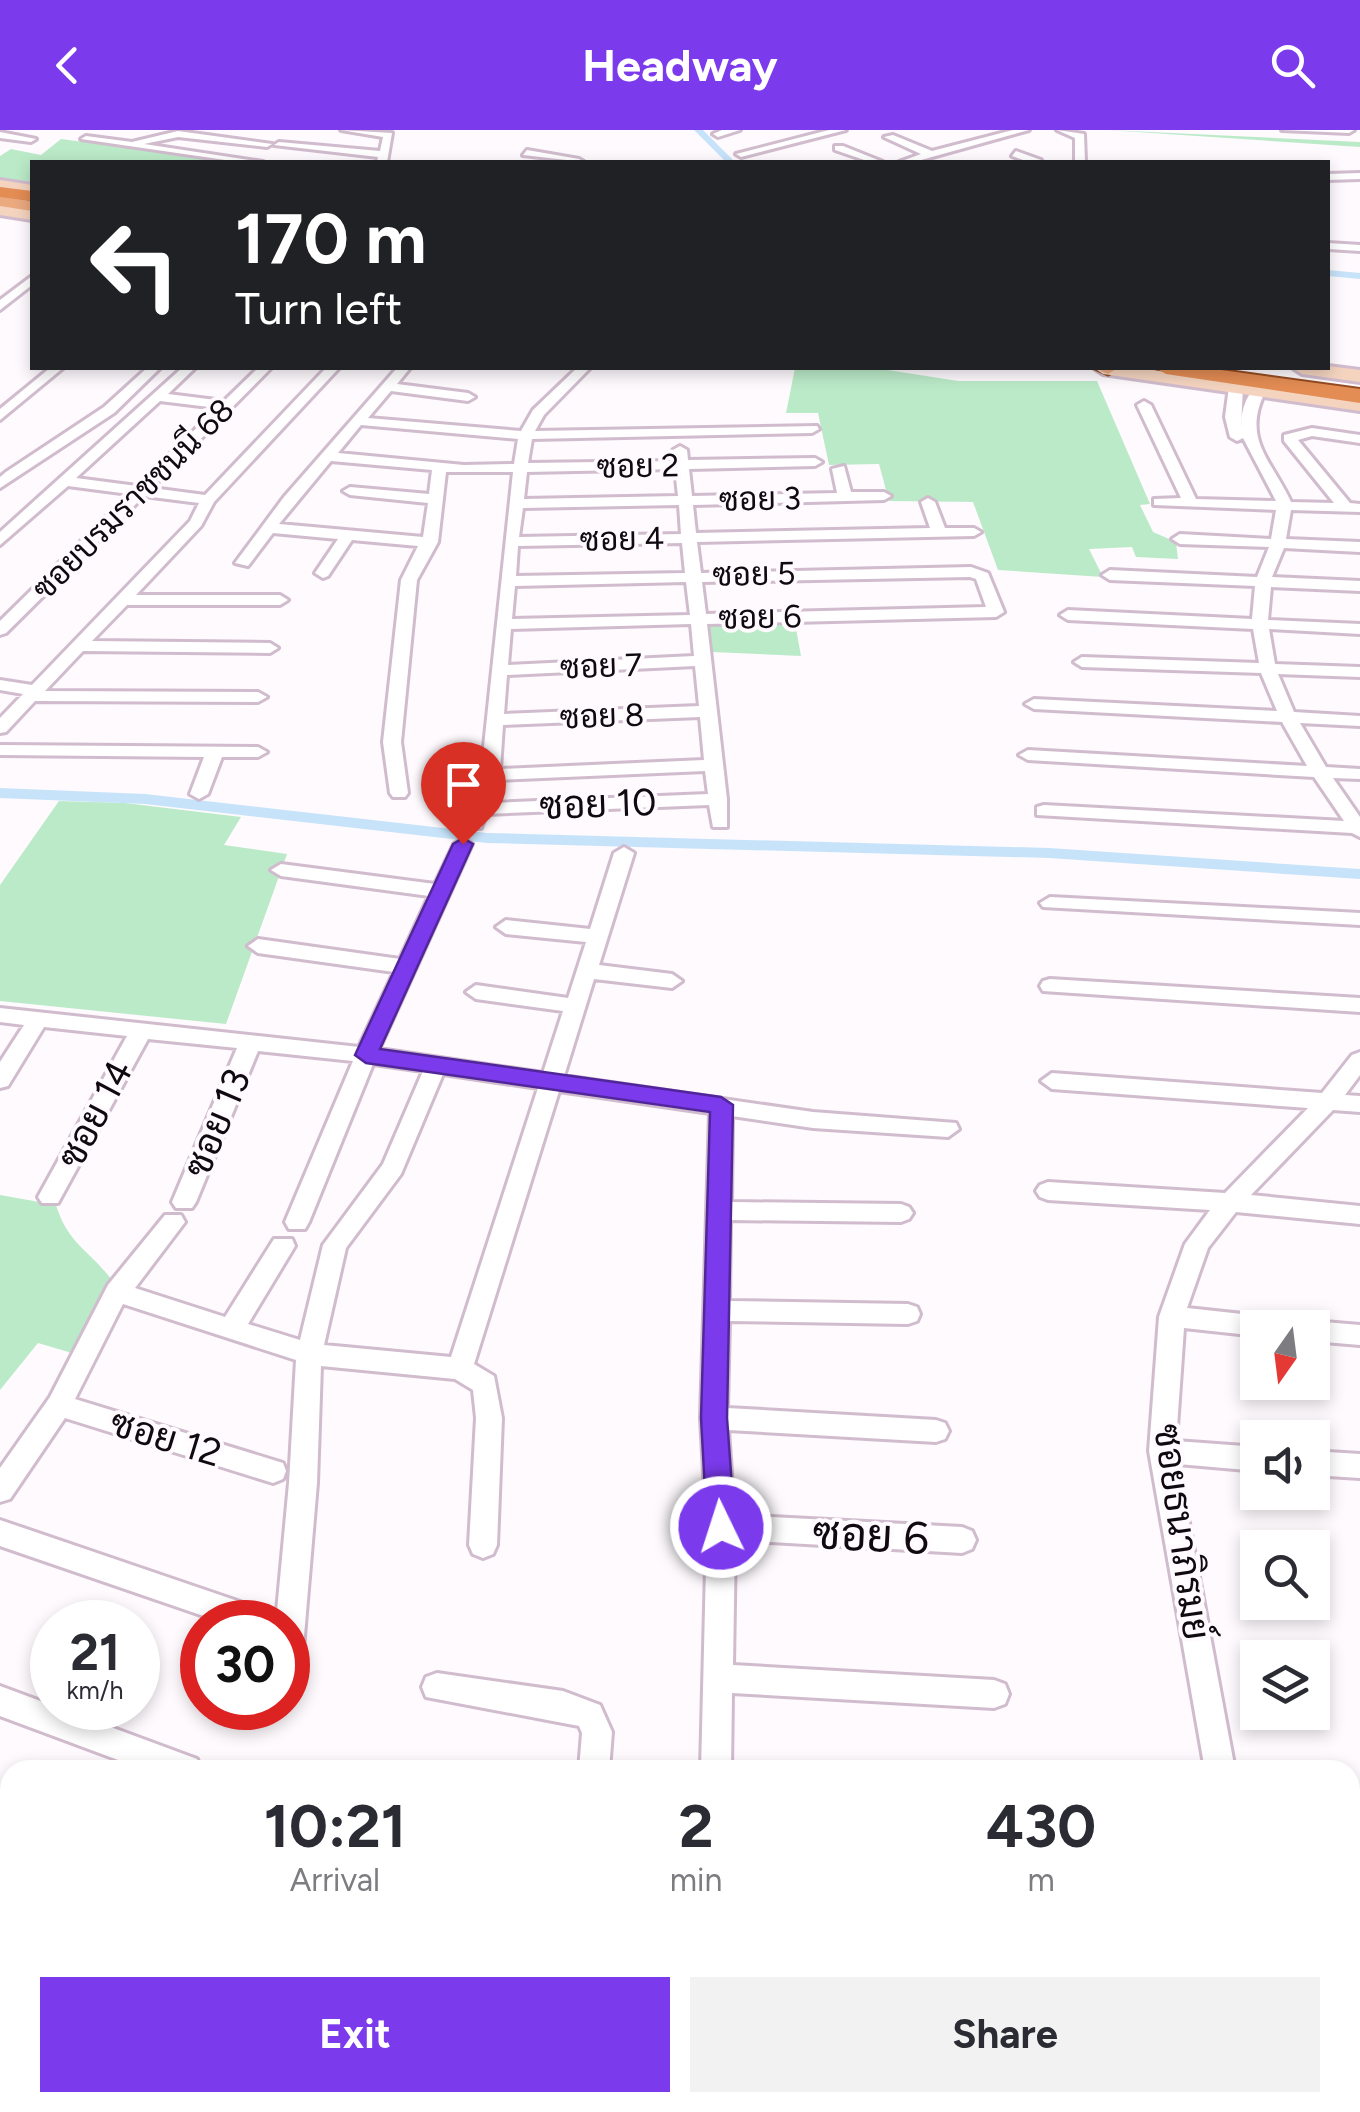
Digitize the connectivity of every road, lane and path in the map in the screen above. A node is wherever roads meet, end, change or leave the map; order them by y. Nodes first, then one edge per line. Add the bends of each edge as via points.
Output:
1 (44, 130) edge
2 (288, 130) edge
3 (304, 130) edge
4 (346, 130) edge
5 (735, 130) edge
6 (782, 130) edge
7 (841, 130) edge
8 (1024, 130) edge
9 (1062, 130) edge
10 (1287, 130) edge
11 (1349, 130) edge
12 (718, 134) dead end
13 (0, 135) edge
14 (960, 136) dead end
15 (889, 137) dead end
16 (31, 139) junction
17 (86, 139) dead end
18 (802, 139) junction
19 (976, 143) junction
20 (273, 144) junction
21 (127, 146) junction
22 (20, 147) dead end
23 (839, 148) dead end
24 (527, 153) dead end
25 (741, 154) dead end
26 (1016, 154) dead end
27 (932, 155) junction
28 (384, 159) edge
29 (233, 160) edge
30 (251, 160) edge
31 (554, 160) edge
32 (872, 160) edge
33 (912, 160) edge
34 (1032, 160) edge
35 (1080, 160) edge
36 (1360, 176) edge
37 (1330, 177) edge
38 (0, 194) edge
39 (30, 199) edge
40 (0, 210) edge
41 (30, 215) edge
42 (1330, 246) edge
43 (1360, 248) edge
44 (30, 282) edge
45 (0, 306) edge
46 (55, 370) edge
47 (152, 370) edge
48 (187, 370) edge
49 (263, 370) edge
50 (331, 370) edge
51 (402, 370) edge
52 (582, 370) edge
53 (1120, 370) edge
54 (1180, 370) edge
55 (1316, 370) edge
56 (1360, 376) edge
57 (1360, 385) edge
58 (1236, 386) edge
59 (34, 387) junction
60 (387, 387) junction
61 (59, 389) dead end
62 (158, 396) junction
63 (1360, 396) edge
64 (468, 398) dead end
65 (1254, 398) junction
66 (227, 405) junction
67 (1144, 405) dead end
68 (1360, 405) edge
69 (2, 414) edge
70 (30, 416) dead end
71 (357, 421) junction
72 (812, 429) dead end
73 (678, 432) junction
74 (526, 434) junction
75 (1360, 439) edge
76 (327, 456) junction
77 (815, 462) dead end
78 (682, 464) junction
79 (22, 465) junction
80 (439, 468) junction
81 (521, 468) junction
82 (839, 469) dead end
83 (71, 476) junction
84 (0, 484) edge
85 (140, 491) junction
86 (350, 491) dead end
87 (884, 496) dead end
88 (845, 497) junction
89 (436, 499) junction
90 (208, 500) junction
91 (685, 501) junction
92 (928, 502) dead end
93 (1160, 502) dead end
94 (1190, 502) junction
95 (515, 504) junction
96 (1281, 508) junction
97 (1353, 508) edge
98 (268, 528) junction
99 (974, 532) dead end
100 (939, 533) junction
101 (348, 535) junction
102 (690, 538) junction
103 (1180, 538) dead end
104 (0, 540) edge
105 (430, 542) junction
106 (510, 542) junction
107 (1278, 543) junction
108 (1360, 548) edge
109 (243, 563) dead end
110 (324, 573) dead end
111 (693, 574) junction
112 (1110, 574) dead end
113 (507, 581) junction
114 (1263, 581) junction
115 (1360, 586) edge
116 (989, 593) joint
117 (122, 600) junction
118 (280, 600) dead end
119 (1068, 615) dead end
120 (698, 618) junction
121 (1261, 623) junction
122 (503, 624) junction
123 (1360, 629) edge
124 (0, 630) edge
125 (79, 646) junction
126 (270, 648) dead end
127 (703, 661) junction
128 (1082, 662) dead end
129 (1269, 668) junction
130 (500, 670) junction
131 (1360, 672) edge
132 (0, 684) edge
133 (34, 694) junction
134 (258, 697) dead end
135 (1034, 704) dead end
136 (708, 712) junction
137 (1286, 717) junction
138 (495, 720) junction
139 (1360, 721) edge
140 (0, 728) edge
141 (0, 750) edge
142 (215, 752) junction
143 (258, 752) dead end
144 (1028, 755) dead end
145 (714, 765) junction
146 (1317, 772) junction
147 (1360, 774) edge
148 (490, 775) junction
149 (400, 793) dead end
150 (199, 794) dead end
151 (718, 799) junction
152 (1044, 812) dead end
153 (720, 823) dead end
154 (1360, 829) edge
155 (463, 844) dead end
156 (624, 853) dead end
157 (281, 870) dead end
158 (441, 891) junction
159 (1050, 903) dead end
160 (1360, 919) edge
161 (506, 926) dead end
162 (599, 937) junction
163 (258, 946) dead end
164 (406, 968) junction
165 (589, 971) junction
166 (672, 981) dead end
167 (1050, 986) dead end
168 (476, 992) dead end
169 (577, 1006) junction
170 (1360, 1006) edge
171 (0, 1015) edge
172 (38, 1020) junction
173 (140, 1031) junction
174 (250, 1044) junction
175 (366, 1055) junction
176 (1360, 1060) edge
177 (436, 1065) junction
178 (0, 1080) edge
179 (1052, 1081) dead end
180 (550, 1082) junction
181 (1328, 1100) junction
182 (1360, 1104) edge
183 (721, 1105) junction
184 (948, 1129) dead end
185 (1048, 1191) dead end
186 (50, 1198) dead end
187 (1230, 1202) junction
188 (719, 1211) junction
189 (901, 1213) dead end
190 (1360, 1215) edge
191 (297, 1222) dead end
192 (283, 1246) dead end
193 (117, 1292) junction
194 (717, 1311) junction
195 (908, 1314) dead end
196 (1172, 1317) junction
197 (1240, 1324) edge
198 (232, 1328) junction
199 (1330, 1332) edge
200 (1360, 1335) edge
201 (309, 1354) junction
202 (460, 1368) junction
203 (58, 1405) junction
204 (714, 1418) junction
205 (936, 1431) dead end
206 (1162, 1452) junction
207 (1240, 1458) edge
208 (1330, 1464) edge
209 (1360, 1466) edge
210 (273, 1471) dead end
211 (0, 1490) edge
212 (721, 1527) junction
213 (0, 1533) edge
214 (962, 1540) dead end
215 (483, 1546) dead end
216 (194, 1600) edge
217 (292, 1600) edge
218 (718, 1678) junction
219 (437, 1688) dead end
220 (994, 1694) dead end
221 (0, 1701) edge
222 (159, 1760) edge
223 (595, 1760) edge
224 (716, 1760) edge
225 (1218, 1760) edge

1 - 16 street
2 - 20 street
3 - 20 street
4 - 28 street via 388,134
5 - 12 street
6 - 18 street
7 - 18 street
8 - 19 street
9 - 35 street via 1080,136
10 - 11 street
13 - 16 street
14 - 19 street
15 - 27 street
16 - 22 street
17 - 21 street
18 - 25 street
19 - 27 street
20 - 21 street via 178,134
20 - 28 street
20 - 30 street
21 - 29 street
23 - 32 street
24 - 31 street
26 - 34 street
27 - 33 street
36 - 37 street
38 - 39 highway
40 - 41 main road
42 - 43 street
44 - 45 street
46 - 59 street
47 - 79 street via 96,420
48 - 62 street
49 - 66 street, ซอยบรมราชชนนี 68
50 - 90 street
51 - 60 street
52 - 74 street
53 - 58 main road
54 - 63 highway
55 - 56 main road
57 - 58 highway
58 - 65 main road
58 - 96 street via 1237,439
59 - 61 street
59 - 69 street
60 - 64 street
60 - 71 street
62 - 66 street
62 - 83 street
65 - 68 main road
65 - 96 street via 1246,419 1251,445
66 - 85 street, ซอยบรมราชชนนี 68
67 - 94 street
69 - 70 street
71 - 74 street
71 - 76 street
72 - 73 street
73 - 74 street
73 - 78 street
74 - 81 street
75 - 97 street via 1312,432 1290,438
76 - 80 street, ซอย 2
76 - 98 street
77 - 78 street, ซอย 2
78 - 81 street, ซอย 2
78 - 91 street
79 - 83 street
79 - 84 street
80 - 81 street, ซอย 2
80 - 89 street
81 - 95 street
82 - 88 street
83 - 85 street
83 - 104 street
85 - 90 street
85 - 124 street, ซอยบรมราชชนนี 68
86 - 89 street
87 - 88 street, ซอย 3
88 - 91 street, ซอย 3
89 - 105 street
90 - 117 street via 196,523
91 - 95 street, ซอย 3
91 - 102 street
92 - 100 street
93 - 94 street
94 - 96 street
95 - 106 street
96 - 97 street
96 - 107 street
98 - 101 street
98 - 109 street
99 - 100 street, ซอย 4
100 - 102 street, ซอย 4
101 - 105 street
101 - 110 street
102 - 106 street, ซอย 4
102 - 111 street
103 - 107 street
105 - 149 street via 410,580 406,608 392,742
106 - 113 street
107 - 108 street
107 - 114 street
111 - 113 street, ซอย 5
111 - 116 street, ซอย 5 via 971,572 983,576
111 - 120 street
112 - 114 street
113 - 122 street
114 - 115 street
114 - 121 street
116 - 120 street, ซอย 6 via 996,610 991,614
117 - 118 street
117 - 125 street
119 - 121 street
120 - 122 street, ซอย 6
120 - 127 street
121 - 123 street
121 - 129 street
122 - 130 street
125 - 126 street
125 - 133 street
127 - 130 street, ซอย 7
127 - 136 street
128 - 129 street
129 - 131 street
129 - 137 street
130 - 138 street
132 - 133 street
133 - 134 street
133 - 140 street
135 - 137 street
136 - 138 street, ซอย 8
136 - 145 street
137 - 139 street
137 - 146 street
138 - 148 street
141 - 142 street
142 - 143 street
142 - 150 street
144 - 146 street
145 - 148 street
145 - 151 street
146 - 147 street
146 - 154 street
148 - 151 street, ซอย 10 via 476,816
151 - 153 street
152 - 154 street
155 - 158 street
156 - 162 street
157 - 158 street
158 - 164 street
159 - 160 street
161 - 162 street
162 - 165 street
163 - 164 street
164 - 175 street
165 - 166 street
165 - 169 street
167 - 170 street
168 - 169 street
169 - 180 street
171 - 172 street
172 - 173 street
172 - 178 street
173 - 174 street
173 - 186 street, ซอย 14
174 - 175 street
174 - 193 street, ซอย 13 via 178,1212
175 - 177 street
175 - 191 street
176 - 181 street, ซอยธนาภิรมย์
177 - 180 street
177 - 201 street via 393,1168 335,1244
179 - 181 street
180 - 183 street
180 - 202 street
181 - 182 street
181 - 187 street, ซอยธนาภิรมย์
183 - 184 street via 812,1120
183 - 188 street
185 - 187 street
187 - 190 street
187 - 196 street, ซอยธนาภิรมย์ via 1197,1244
188 - 189 street
188 - 194 street
192 - 198 street
193 - 198 street
193 - 203 street, ซอย 13
194 - 195 street
194 - 204 street
196 - 197 street
196 - 206 street, ซอยธนาภิรมย์
198 - 201 street
199 - 200 street
201 - 202 street
201 - 217 street
202 - 215 street via 485,1384
203 - 210 street, ซอย 12
203 - 211 street, ซอย 13
204 - 205 street
204 - 212 street
206 - 207 street
206 - 225 street, ซอยธนาภิรมย์
208 - 209 street
212 - 214 street, ซอย 6
212 - 218 street
213 - 216 street
218 - 220 street
218 - 224 street
219 - 223 street via 590,1714 597,1732
221 - 222 street

